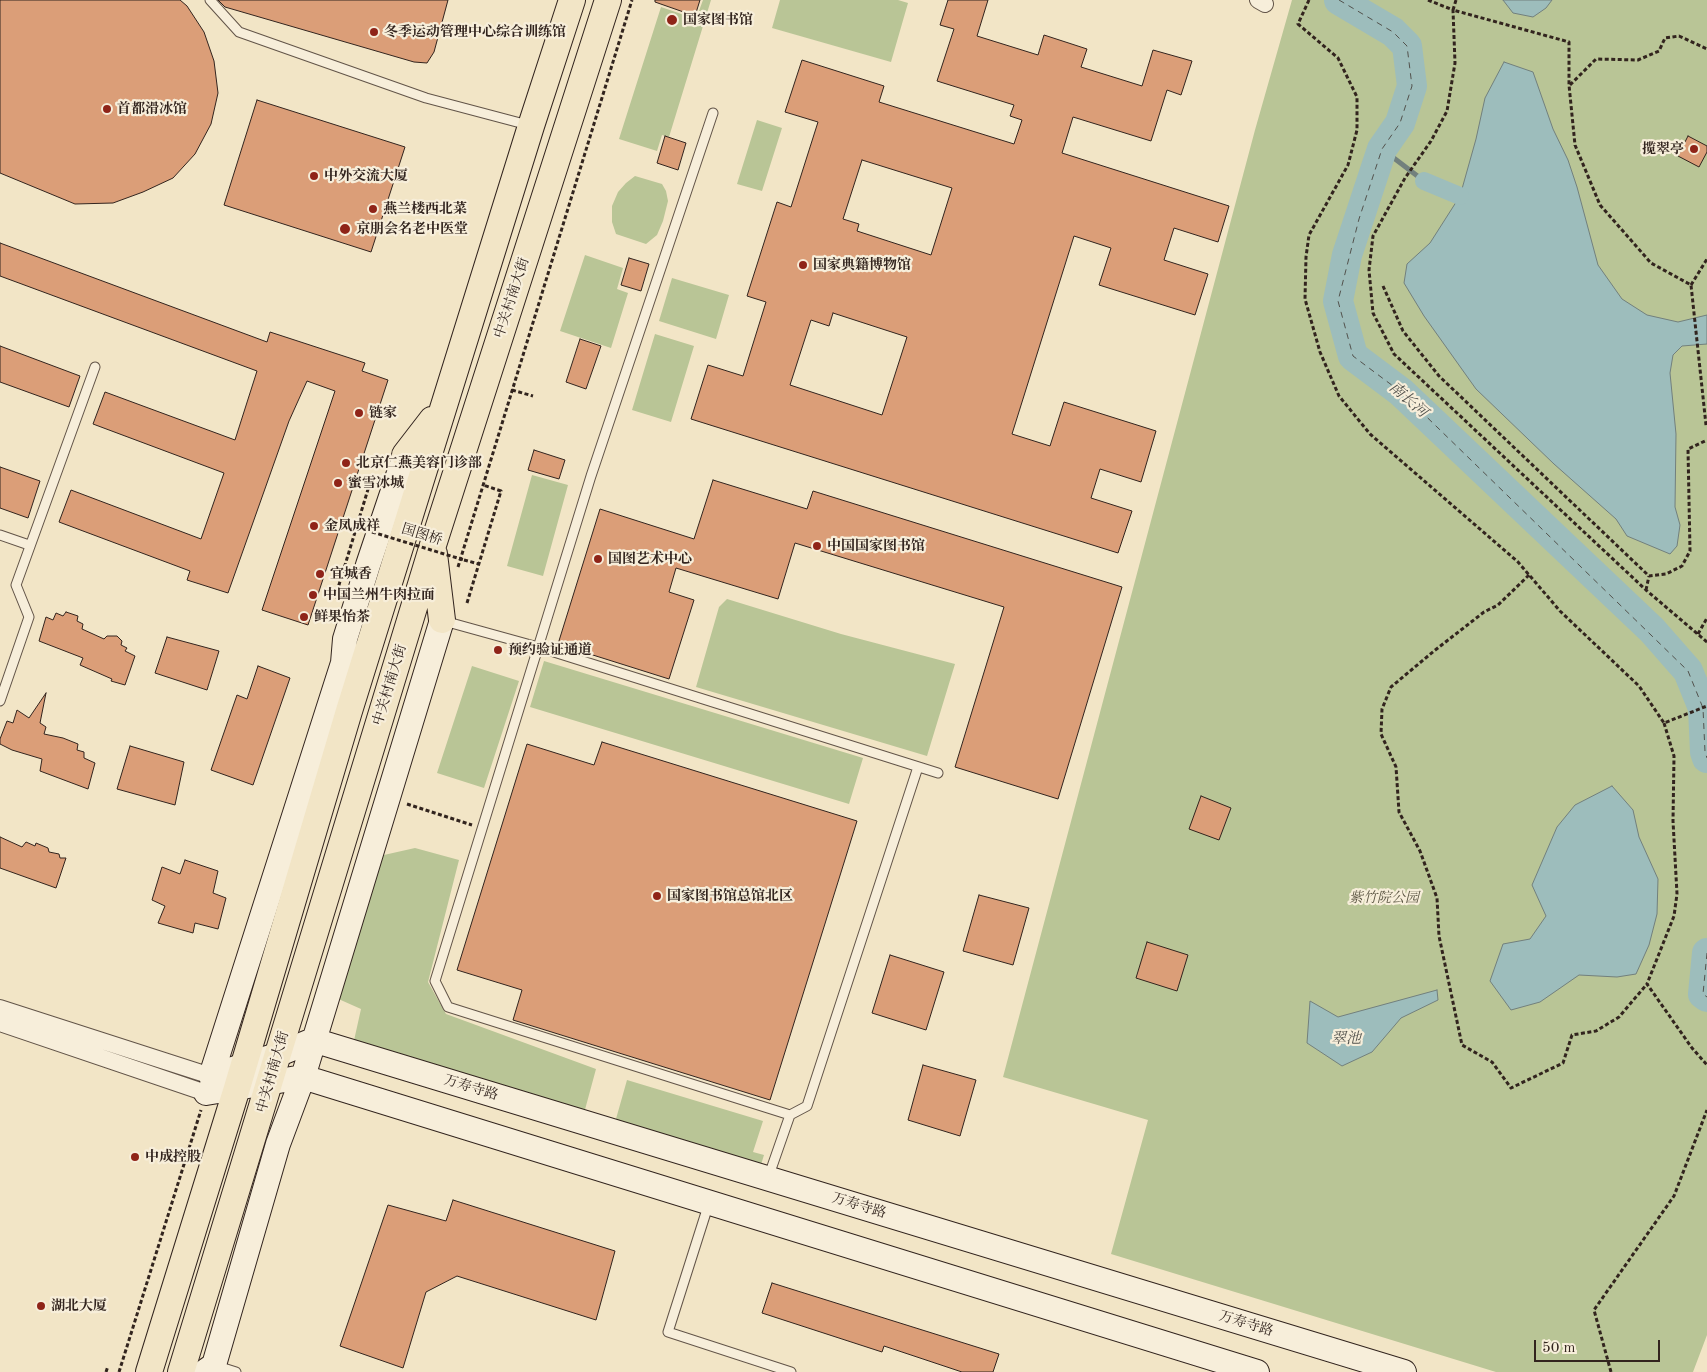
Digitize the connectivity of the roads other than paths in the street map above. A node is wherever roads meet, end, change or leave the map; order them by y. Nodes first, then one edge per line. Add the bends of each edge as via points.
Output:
1 (210, 0) edge
2 (572, 0) edge
3 (608, 0) edge
4 (714, 113) dead end
5 (531, 126) junction
6 (95, 367) dead end
7 (443, 405) junction
8 (405, 455) joint
9 (0, 535) edge
10 (29, 545) junction
11 (433, 545) junction
12 (442, 620) junction
13 (538, 647) junction
14 (343, 663) junction
15 (0, 701) edge
16 (349, 711) junction
17 (918, 767) junction
18 (938, 774) dead end
19 (0, 1008) edge
20 (0, 1023) edge
21 (313, 1040) junction
22 (277, 1055) junction
23 (240, 1077) junction
24 (303, 1077) junction
25 (270, 1083) junction
26 (209, 1085) junction
27 (790, 1114) junction
28 (768, 1178) junction
29 (709, 1203) junction
30 (209, 1368) edge
31 (149, 1372) edge
32 (181, 1372) edge
33 (236, 1372) edge
34 (791, 1372) edge
35 (1258, 1372) edge
36 (1404, 1372) edge

1 - 5 lane via 239,32 426,98
2 - 5 main road
3 - 11 main road, 中关村南大街
4 - 13 lane
5 - 7 main road
6 - 10 lane
7 - 8 main road
7 - 16 main road
8 - 14 street via 345,639
9 - 10 lane
10 - 15 lane via 16,585 29,617
11 - 12 main road
11 - 22 main road, 中关村南大街
12 - 13 lane
12 - 21 street, 中关村南大街
13 - 17 lane
13 - 27 lane via 435,981 448,1007
14 - 16 main road
14 - 26 street
16 - 23 main road
17 - 18 lane
17 - 27 lane via 807,1106
19 - 26 street
20 - 26 street
21 - 22 street
21 - 24 street, 中关村南大街
21 - 28 street, 万寿寺路
22 - 23 street
22 - 25 main road, 中关村南大街
23 - 25 street
23 - 26 street
23 - 31 main road
24 - 25 street
24 - 29 street
24 - 30 street, 中关村南大街 via 278,1144
25 - 32 main road, 中关村南大街
27 - 28 lane
28 - 36 street, 万寿寺路
29 - 34 lane via 668,1332
29 - 35 street via 1210,1361
30 - 33 lane

